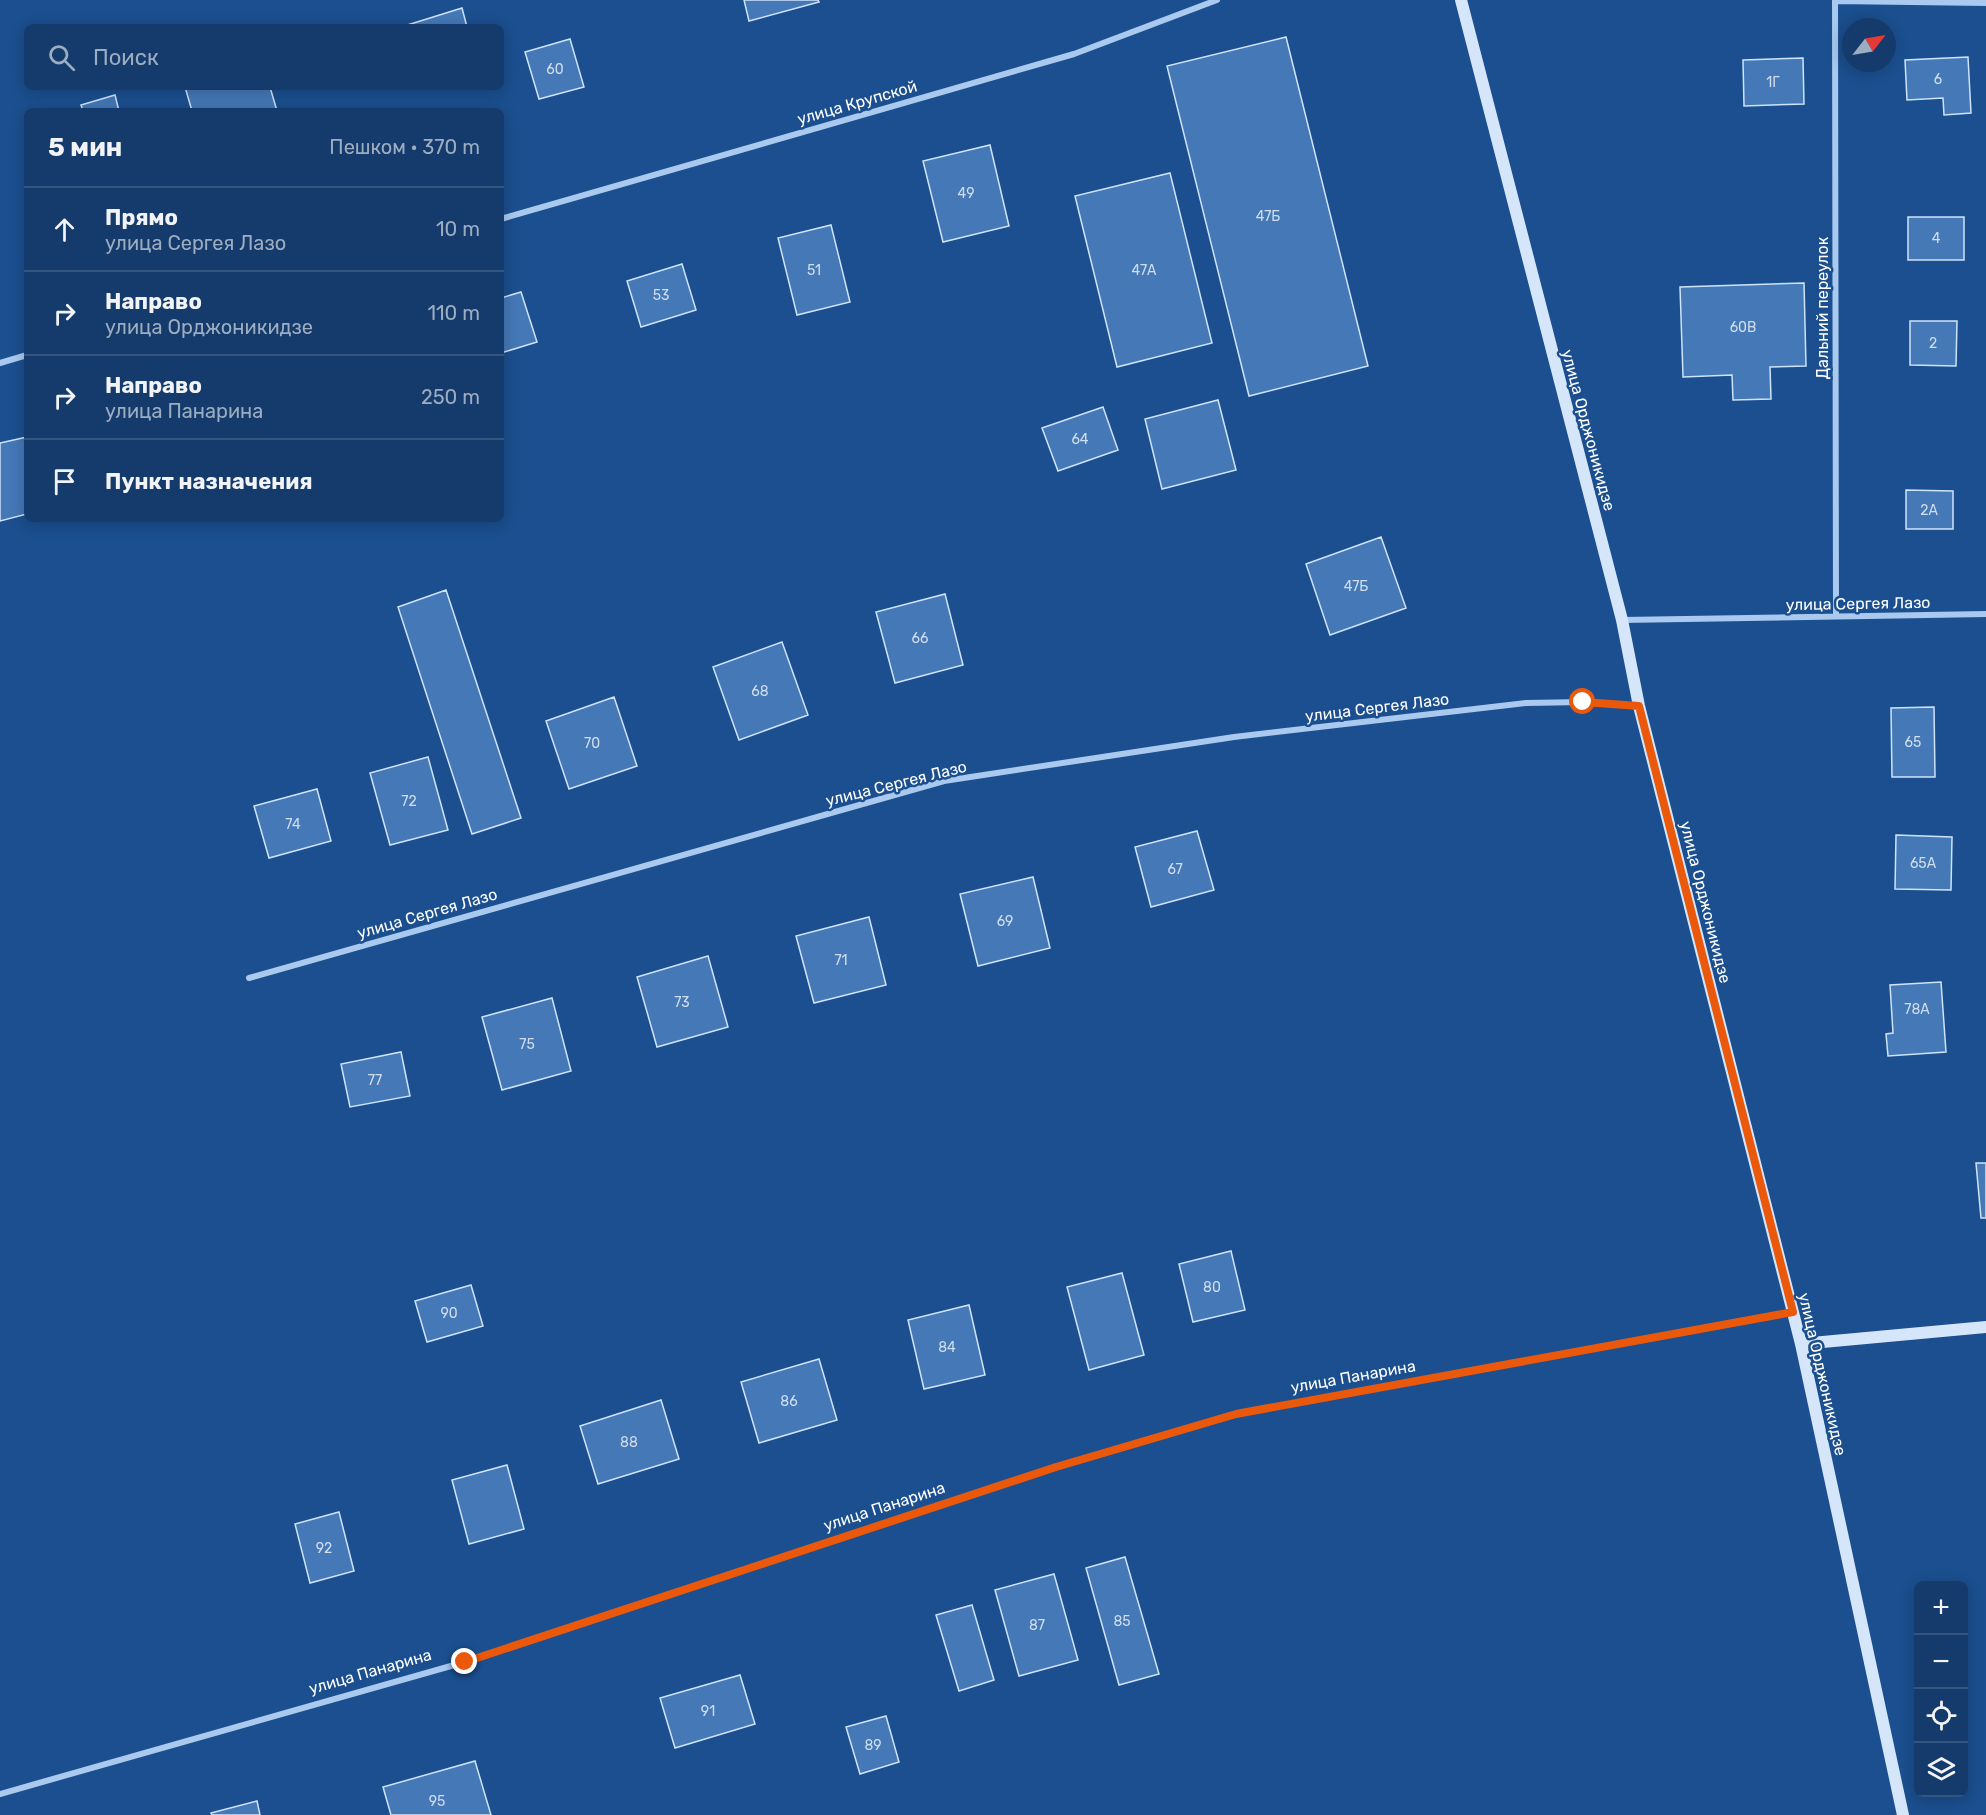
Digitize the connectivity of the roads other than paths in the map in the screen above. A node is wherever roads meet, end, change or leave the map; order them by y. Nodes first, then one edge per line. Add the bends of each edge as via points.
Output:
1 (1217, 0) edge
2 (1461, 0) edge
3 (1835, 0) edge
4 (1986, 3) edge
5 (504, 218) edge
6 (24, 356) edge
7 (0, 363) edge
8 (1986, 614) edge
9 (1836, 616) junction
10 (1622, 620) junction
11 (1639, 706) junction
12 (249, 978) dead end
13 (1793, 1312) junction
14 (1986, 1327) edge
15 (1801, 1344) junction
16 (0, 1794) edge
17 (1903, 1815) edge

1 - 5 street, улица Крупской via 1074,54
2 - 10 main road, улица Орджоникидзе
3 - 4 street
3 - 9 street, Дальний переулок
6 - 7 street
8 - 9 street, улица Сергея Лазо
9 - 10 street, улица Сергея Лазо
10 - 11 main road, улица Орджоникидзе
11 - 12 street, улица Сергея Лазо via 1583,702 1526,704 1234,737 944,781
11 - 13 main road, улица Орджоникидзе
13 - 15 main road, улица Орджоникидзе
13 - 16 street, улица Панарина via 1236,1414 1056,1467 465,1662
14 - 15 main road
15 - 17 main road, улица Орджоникидзе

